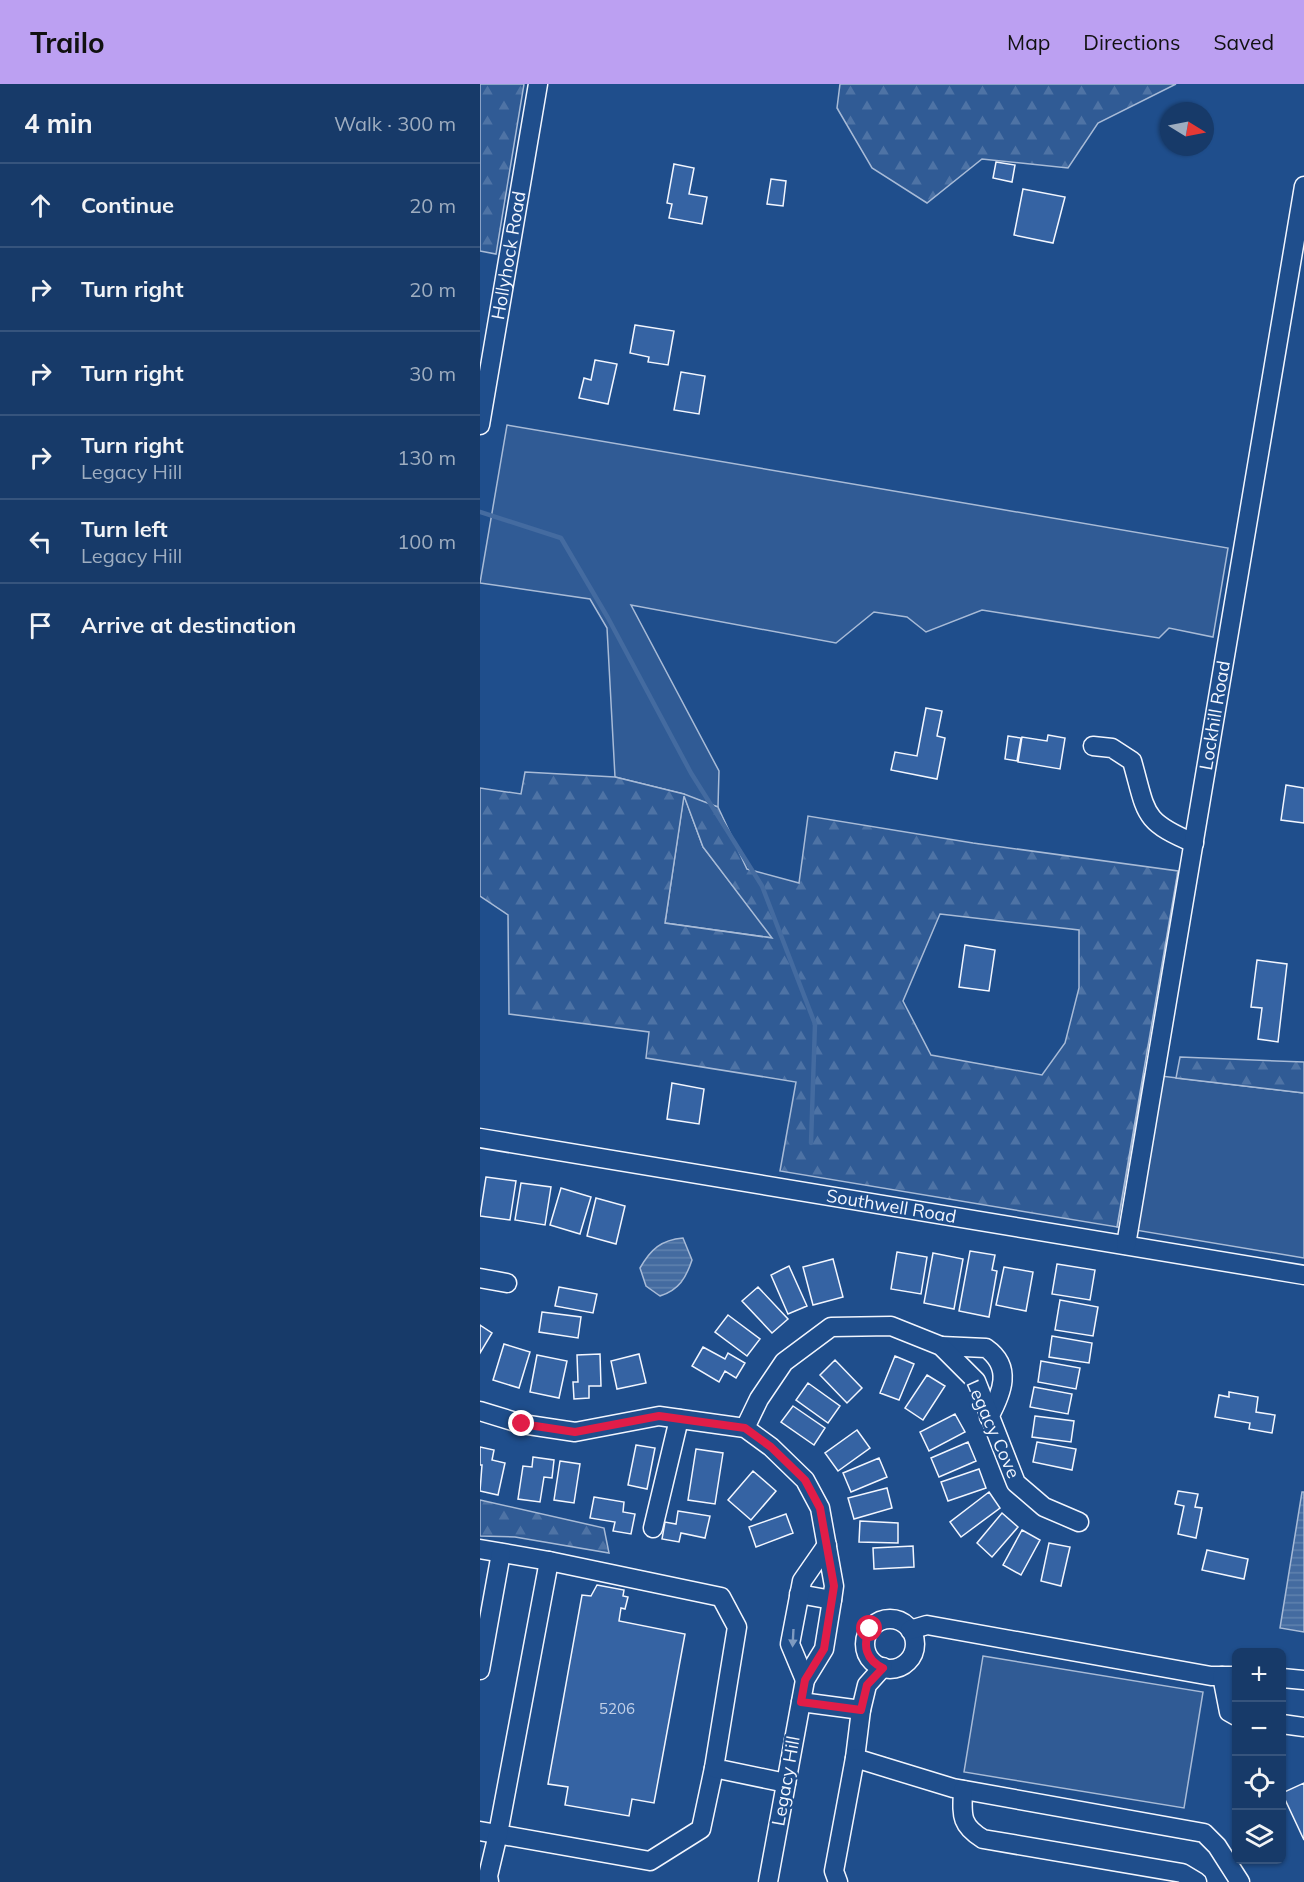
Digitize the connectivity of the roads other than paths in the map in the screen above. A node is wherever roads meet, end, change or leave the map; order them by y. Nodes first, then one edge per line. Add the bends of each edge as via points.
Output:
1 (538, 84) edge
2 (1304, 186) edge
3 (480, 425) edge
4 (1094, 746) dead end
5 (1194, 843) junction
6 (480, 1138) edge
7 (1126, 1245) junction
8 (1304, 1275) edge
9 (480, 1278) edge
10 (507, 1283) dead end
11 (940, 1346) junction
12 (480, 1411) edge
13 (989, 1417) junction
14 (679, 1419) junction
15 (745, 1428) junction
16 (1079, 1521) dead end
17 (653, 1528) dead end
18 (827, 1545) junction
19 (480, 1549) edge
20 (501, 1553) junction
21 (549, 1561) junction
22 (799, 1594) junction
23 (832, 1600) junction
24 (910, 1630) junction
25 (883, 1668) junction
26 (480, 1670) edge
27 (1229, 1676) edge
28 (1286, 1678) edge
29 (805, 1680) junction
30 (1304, 1680) edge
31 (801, 1702) junction
32 (861, 1710) junction
33 (1232, 1714) edge
34 (1286, 1725) edge
35 (1304, 1727) edge
36 (855, 1758) junction
37 (714, 1768) junction
38 (786, 1783) junction
39 (963, 1790) junction
40 (489, 1833) edge
41 (489, 1882) edge
42 (768, 1882) edge
43 (838, 1882) edge
44 (1197, 1882) edge
45 (1240, 1882) edge

1 - 3 street, Hollyhock Road
2 - 5 street, Lockhill Road
4 - 5 street via 1112,748 1132,761 1148,816 1165,831
5 - 7 street, Lockhill Road
6 - 7 street, Southwell Road
7 - 8 street, Southwell Road
9 - 10 street
11 - 13 street, Legacy Cove via 976,1381
11 - 13 street via 986,1348 1002,1364 1000,1396
11 - 15 street, Legacy Cove via 891,1326 831,1327 784,1362
12 - 14 street, Legacy Hill via 522,1424 575,1432 659,1416
13 - 16 street, Legacy Cove via 1016,1483 1044,1508
14 - 15 street, Legacy Hill
14 - 17 street
15 - 18 street, Legacy Hill via 805,1480 820,1508
18 - 22 street via 802,1581
18 - 23 street, Legacy Hill via 834,1586
19 - 20 street
20 - 21 street
20 - 26 street
21 - 37 street via 721,1597 737,1627
21 - 40 street
22 - 23 street
22 -> 29 street via 790,1644
23 - 29 street, Legacy Hill via 824,1649
24 - 25 street via 912,1655 900,1666
24 - 25 street via 891,1619 875,1623 870,1629 866,1652
24 - 27 street via 927,1625
25 - 32 street via 867,1685
27 - 33 street
28 - 30 street
29 - 31 street, Legacy Hill
31 - 32 street
31 - 38 street, Legacy Hill
32 - 36 street
34 - 35 street
36 - 39 street
36 - 43 street via 834,1871
37 - 38 street
37 - 40 street via 701,1829 650,1861
38 - 42 street, Legacy Hill
39 - 44 street via 962,1815 968,1830 983,1839 1182,1873
39 - 45 street via 1204,1833
40 - 41 street

